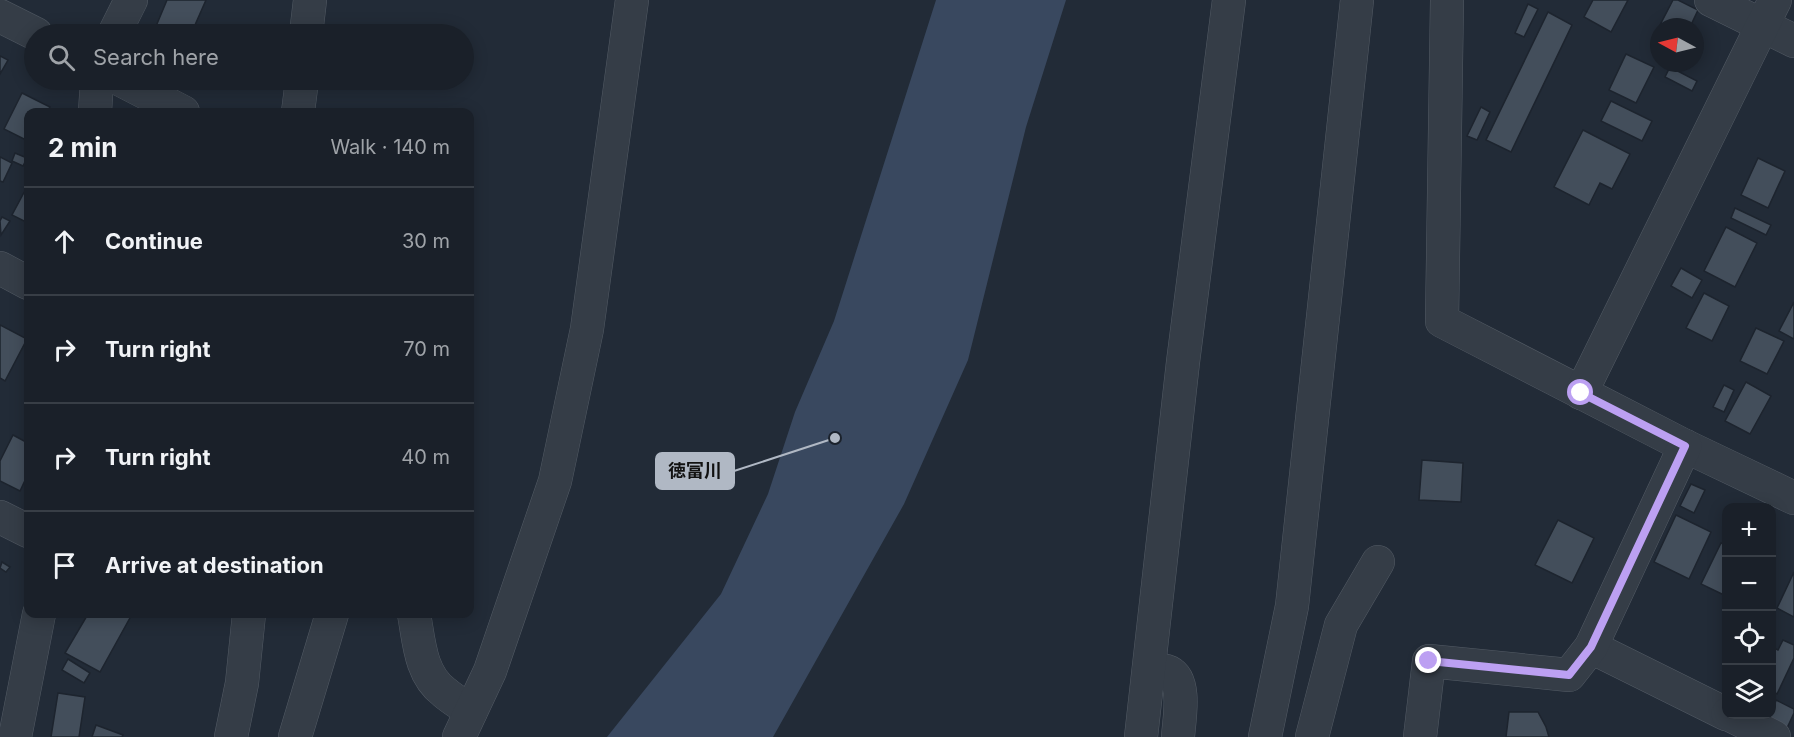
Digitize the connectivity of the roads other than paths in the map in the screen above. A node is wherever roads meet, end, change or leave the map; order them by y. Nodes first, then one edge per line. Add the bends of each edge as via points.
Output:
1 (131, 0) edge
2 (310, 0) edge
3 (632, 0) edge
4 (1228, 0) edge
5 (1357, 0) edge
6 (1448, 0) edge
7 (1711, 0) edge
8 (1769, 13) edge
9 (0, 16) edge
10 (119, 24) edge
11 (307, 24) edge
12 (24, 28) edge
13 (1794, 41) edge
14 (96, 90) edge
15 (141, 90) edge
16 (301, 90) edge
17 (95, 108) edge
18 (175, 108) edge
19 (298, 108) edge
20 (0, 268) edge
21 (24, 281) edge
22 (1581, 393) junction
23 (1685, 446) junction
24 (1791, 490) edge
25 (0, 517) edge
26 (24, 529) edge
27 (1378, 562) dead end
28 (38, 618) edge
29 (249, 618) edge
30 (331, 618) edge
31 (415, 618) edge
32 (1591, 647) junction
33 (1149, 669) junction
34 (1722, 712) edge
35 (1737, 719) edge
36 (465, 724) edge
37 (15, 737) edge
38 (231, 737) edge
39 (295, 737) edge
40 (1141, 737) edge
41 (1178, 737) edge
42 (1265, 737) edge
43 (1312, 737) edge
44 (1420, 737) edge
45 (1774, 737) edge

1 - 10 street
2 - 11 street
3 - 36 street via 587,330 555,481 490,671
4 - 33 street
5 - 42 street via 1292,606
6 - 22 street via 1442,321
7 - 8 street
8 - 13 street
8 - 22 street
9 - 12 street
14 - 17 street
15 - 18 street
16 - 19 street
20 - 21 street
22 - 23 street
23 - 24 street
23 - 32 street
25 - 26 street
27 - 43 street via 1341,624
28 - 37 street
29 - 38 street
30 - 39 street
31 - 36 street via 430,677
32 - 34 street
32 - 44 street via 1569,675 1429,661
33 - 40 street
33 - 41 street via 1169,672 1178,681
35 - 45 street

